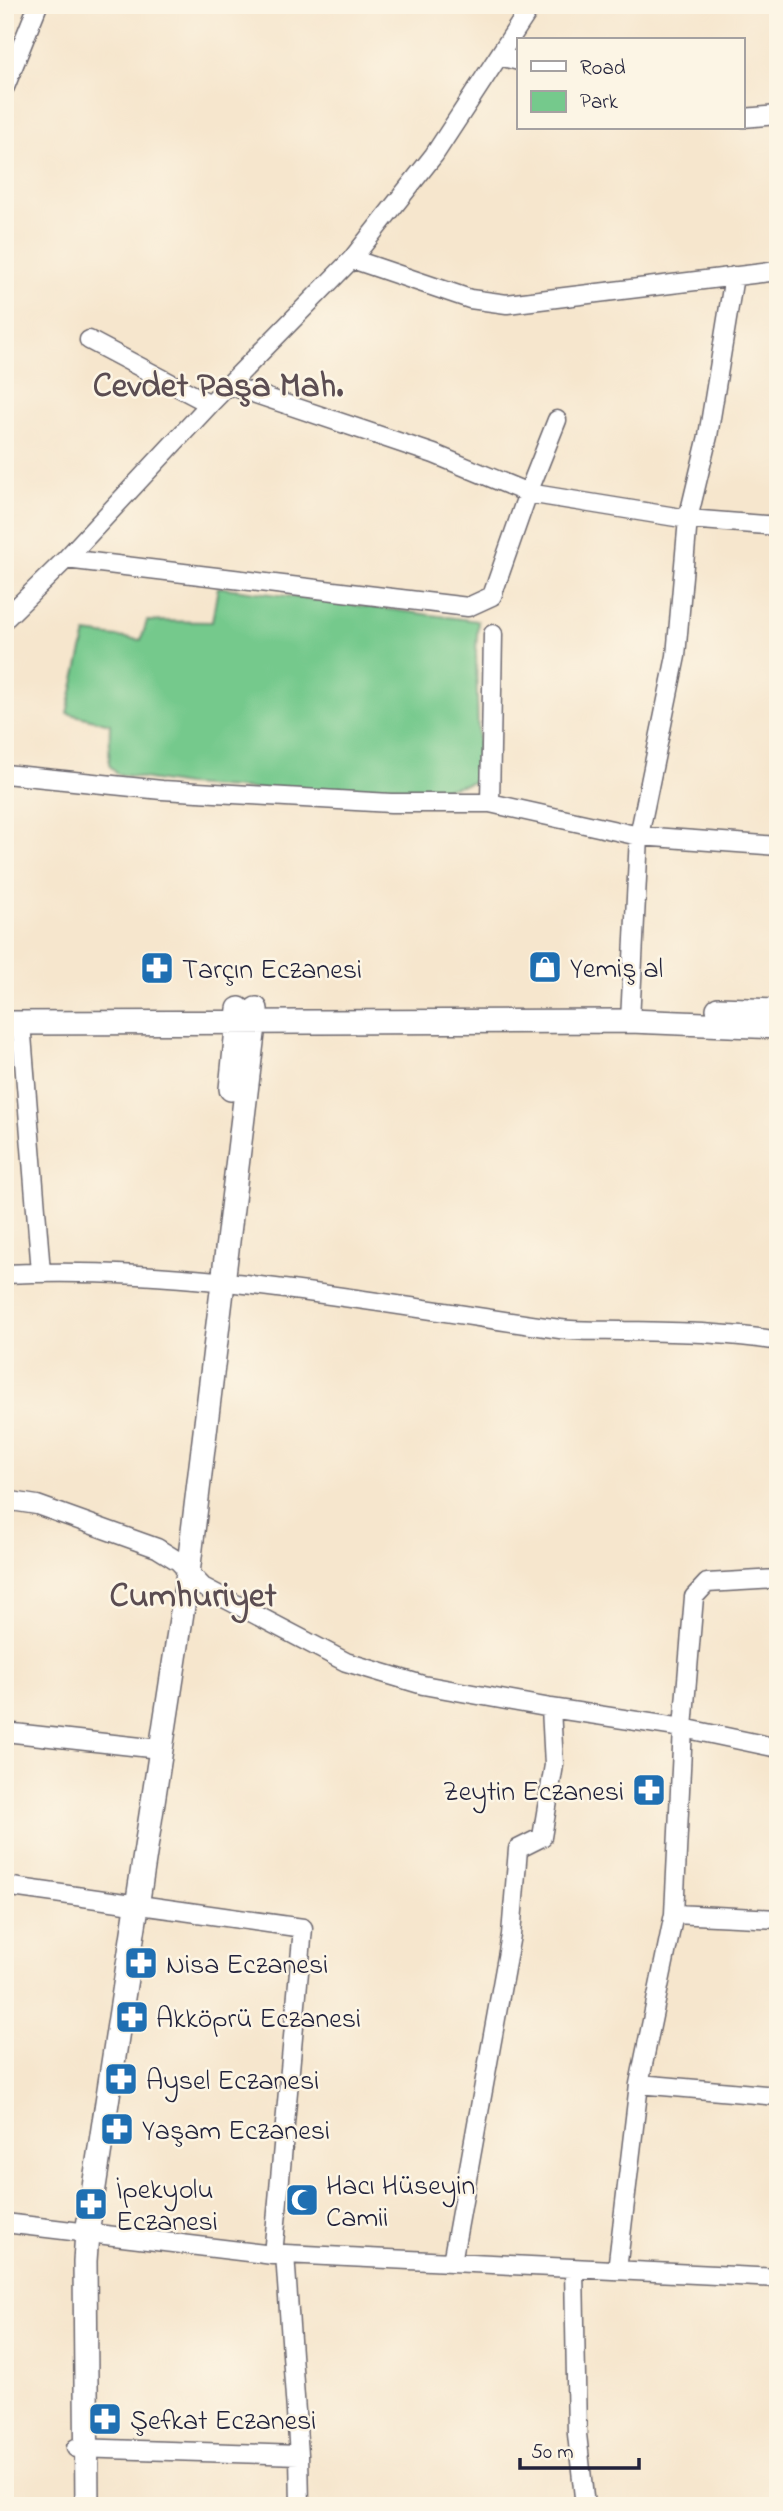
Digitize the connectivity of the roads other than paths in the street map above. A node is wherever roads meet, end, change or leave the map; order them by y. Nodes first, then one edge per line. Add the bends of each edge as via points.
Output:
1 (38, 5) edge
2 (532, 5) edge
3 (499, 56) junction
4 (517, 60) edge
5 (5, 88) edge
6 (778, 115) edge
7 (744, 118) edge
8 (352, 259) junction
9 (778, 271) edge
10 (734, 276) junction
11 (89, 340) dead end
12 (229, 385) junction
13 (210, 404) junction
14 (557, 420) dead end
15 (528, 494) junction
16 (688, 519) junction
17 (778, 526) edge
18 (66, 559) junction
19 (5, 619) edge
20 (493, 634) dead end
21 (5, 774) edge
22 (490, 803) junction
23 (639, 836) junction
24 (778, 846) edge
25 (778, 1011) edge
26 (630, 1014) junction
27 (247, 1017) junction
28 (10, 1019) edge
29 (778, 1027) edge
30 (41, 1272) junction
31 (5, 1274) edge
32 (217, 1280) junction
33 (778, 1341) edge
34 (5, 1500) edge
35 (183, 1567) junction
36 (778, 1579) edge
37 (551, 1708) junction
38 (683, 1727) junction
39 (5, 1732) edge
40 (150, 1748) junction
41 (778, 1748) edge
42 (5, 1886) edge
43 (133, 1902) junction
44 (674, 1914) junction
45 (778, 1919) edge
46 (639, 2084) junction
47 (778, 2096) edge
48 (5, 2223) edge
49 (81, 2232) junction
50 (279, 2254) junction
51 (452, 2262) junction
52 (574, 2268) junction
53 (617, 2270) junction
54 (778, 2278) edge
55 (82, 2448) junction
56 (299, 2455) junction
57 (76, 2506) edge
58 (87, 2506) edge
59 (300, 2506) edge
60 (585, 2506) edge

1 - 5 street
2 - 3 street
3 - 4 street
3 - 8 street via 434,155
6 - 7 street
8 - 10 street via 470,299 507,304
8 - 12 street
9 - 10 street
10 - 16 street via 708,436
11 - 13 street
12 - 13 street
12 - 15 street via 434,454
13 - 18 street
14 - 15 street
15 - 16 street
15 - 18 street via 492,596 468,607
16 - 17 street
16 - 23 street via 676,656
18 - 19 street
20 - 22 street
21 - 22 street via 175,791 391,803
22 - 23 street
23 - 24 street
23 - 26 street
25 - 26 street
26 - 27 street
26 - 29 street
27 - 28 street
27 - 32 street
28 - 30 street
30 - 31 street
30 - 32 street
32 - 33 street via 564,1329 734,1334
32 - 35 street
34 - 35 street via 37,1505 158,1548
35 - 37 street via 203,1587 346,1662 422,1685
35 - 40 street
35 - 43 street
36 - 38 street via 707,1583 694,1597
37 - 38 street
37 - 51 street via 554,1765 542,1837 518,1849 511,1935
38 - 41 street
38 - 44 street
39 - 40 street
40 - 43 street
42 - 43 street
43 - 49 street
43 - 50 street via 303,1928
44 - 45 street
44 - 46 street
46 - 47 street
46 - 53 street
48 - 49 street
49 - 50 street
49 - 55 street via 85,2261
50 - 51 street
50 - 56 street
51 - 52 street
52 - 53 street
52 - 60 street via 577,2434
53 - 54 street
55 - 56 street
55 - 57 street
55 - 58 street
56 - 59 street

